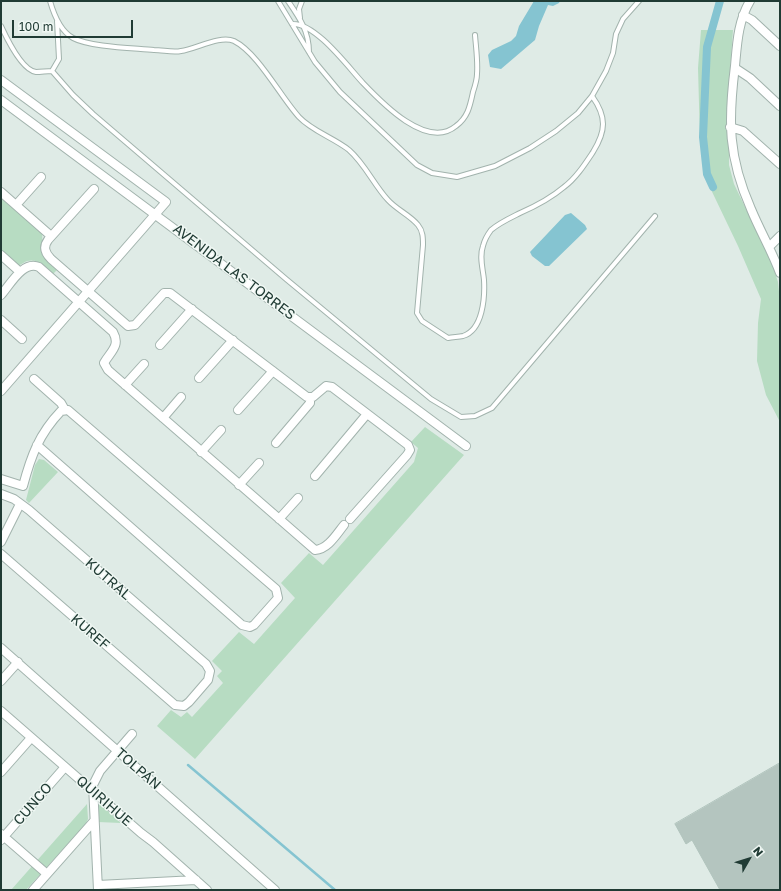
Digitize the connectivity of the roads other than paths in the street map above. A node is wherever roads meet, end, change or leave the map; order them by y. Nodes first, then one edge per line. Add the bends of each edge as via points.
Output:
1 (50, 1) edge
2 (278, 1) edge
3 (288, 1) edge
4 (302, 1) edge
5 (639, 1) edge
6 (750, 1) edge
7 (743, 15) junction
8 (56, 19) junction
9 (300, 20) junction
10 (292, 24) junction
11 (1, 26) edge
12 (305, 27) junction
13 (475, 35) dead end
14 (780, 46) edge
15 (309, 52) junction
16 (734, 68) junction
17 (52, 71) junction
18 (1, 80) edge
19 (592, 96) junction
20 (1, 100) edge
21 (780, 106) edge
22 (730, 127) junction
23 (780, 164) edge
24 (41, 177) dead end
25 (94, 189) dead end
26 (1, 192) edge
27 (16, 205) junction
28 (155, 213) junction
29 (655, 216) dead end
30 (51, 236) junction
31 (780, 236) edge
32 (769, 247) junction
33 (1, 255) edge
34 (20, 272) junction
35 (780, 273) edge
36 (88, 291) junction
37 (1, 295) edge
38 (78, 301) junction
39 (192, 309) junction
40 (1, 320) edge
41 (22, 339) dead end
42 (233, 340) junction
43 (160, 346) dead end
44 (144, 364) dead end
45 (273, 371) junction
46 (199, 378) dead end
47 (34, 379) dead end
48 (125, 385) junction
49 (1, 391) edge
50 (181, 397) dead end
51 (310, 397) junction
52 (64, 410) junction
53 (238, 410) dead end
54 (368, 414) junction
55 (163, 418) junction
56 (221, 430) dead end
57 (276, 443) dead end
58 (37, 446) junction
59 (466, 446) dead end
60 (201, 452) junction
61 (259, 463) dead end
62 (315, 476) dead end
63 (1, 479) edge
64 (240, 485) junction
65 (1, 494) edge
66 (298, 498) dead end
67 (20, 504) junction
68 (279, 519) junction
69 (1, 542) edge
70 (1, 554) edge
71 (1, 648) edge
72 (18, 662) junction
73 (1, 681) edge
74 (181, 706) joint
75 (1, 711) edge
76 (132, 734) dead end
77 (31, 738) junction
78 (118, 751) junction
79 (65, 767) junction
80 (1, 772) edge
81 (93, 791) junction
82 (94, 821) junction
83 (2, 837) edge
84 (47, 874) junction
85 (196, 880) junction
86 (98, 888) edge
87 (33, 890) edge
88 (207, 890) edge
89 (275, 890) edge

1 - 8 lane
2 - 10 lane
3 - 9 lane
4 - 9 lane via 299,9
5 - 19 lane via 623,19 616,34 614,53
6 - 7 street
7 - 14 street
7 - 16 street
8 - 17 lane via 59,59
8 - 19 lane via 62,30 88,44 180,52 215,41 232,40 240,45 252,56 299,118 348,149 388,201 420,227 423,245 417,313 422,321 448,338 464,336 473,330 480,317 484,305 481,257 490,231 504,221 545,201 566,186 582,169 600,141 604,125 602,113
9 - 12 lane
10 - 12 lane
10 - 15 lane
11 - 17 lane via 21,61 35,72
12 - 13 lane via 324,40 362,82 406,122 424,131 438,133 453,129 469,110 477,75
12 - 15 lane
15 - 19 lane via 340,92 417,165 432,173 457,177 495,166 530,148 578,113
16 - 21 street via 750,78
16 - 22 street
17 - 29 lane via 94,114 286,279 431,399 462,417 475,416 492,408
18 - 28 street via 166,202
20 - 28 street, AVENIDA LAS TORRES
22 - 23 street via 743,131
22 - 32 street via 739,178
24 - 27 street
25 - 30 street
26 - 27 street
27 - 30 street
28 - 36 street
28 - 59 street, AVENIDA LAS TORRES
30 - 36 street via 46,245 47,254
31 - 32 street
32 - 35 street
33 - 34 street
34 - 37 street
34 - 38 street via 30,265 39,267
36 - 38 street
36 - 39 street via 128,326 135,325 164,293 170,293
38 - 48 street via 116,336 114,349 104,363
38 - 49 street
39 - 42 street
39 - 43 street
40 - 41 street
42 - 45 street
42 - 46 street
44 - 48 street
45 - 51 street
45 - 53 street
47 - 52 street via 61,403
48 - 55 street
50 - 55 street
51 - 54 street via 326,386 332,387
51 - 57 street via 310,403
52 - 58 street via 47,427
52 - 58 street via 72,413 276,589 278,598 254,626 242,626
54 - 62 street
54 - 68 street via 408,445 410,450 407,455 321,550 315,550
55 - 60 street
56 - 60 street
58 - 63 street via 23,486
60 - 64 street
61 - 64 street
64 - 68 street
65 - 67 street, KUTRAL
66 - 68 street
67 - 69 street
67 - 74 street, KUTRAL via 206,664 210,671 208,680 189,702
70 - 74 street, KUREF via 172,703
71 - 72 street, TOLPÁN
72 - 73 street
72 - 78 street, TOLPÁN
75 - 77 street, QUIRIHUE
76 - 78 street
77 - 79 street, QUIRIHUE
77 - 80 street
78 - 81 street via 96,776
78 - 89 street, TOLPÁN
79 - 81 street, QUIRIHUE
79 - 83 street, CUNCO
81 - 82 street
81 - 85 street, QUIRIHUE
82 - 84 street
82 - 86 street
83 - 84 street
84 - 87 street
85 - 86 street
85 - 88 street, QUIRIHUE

